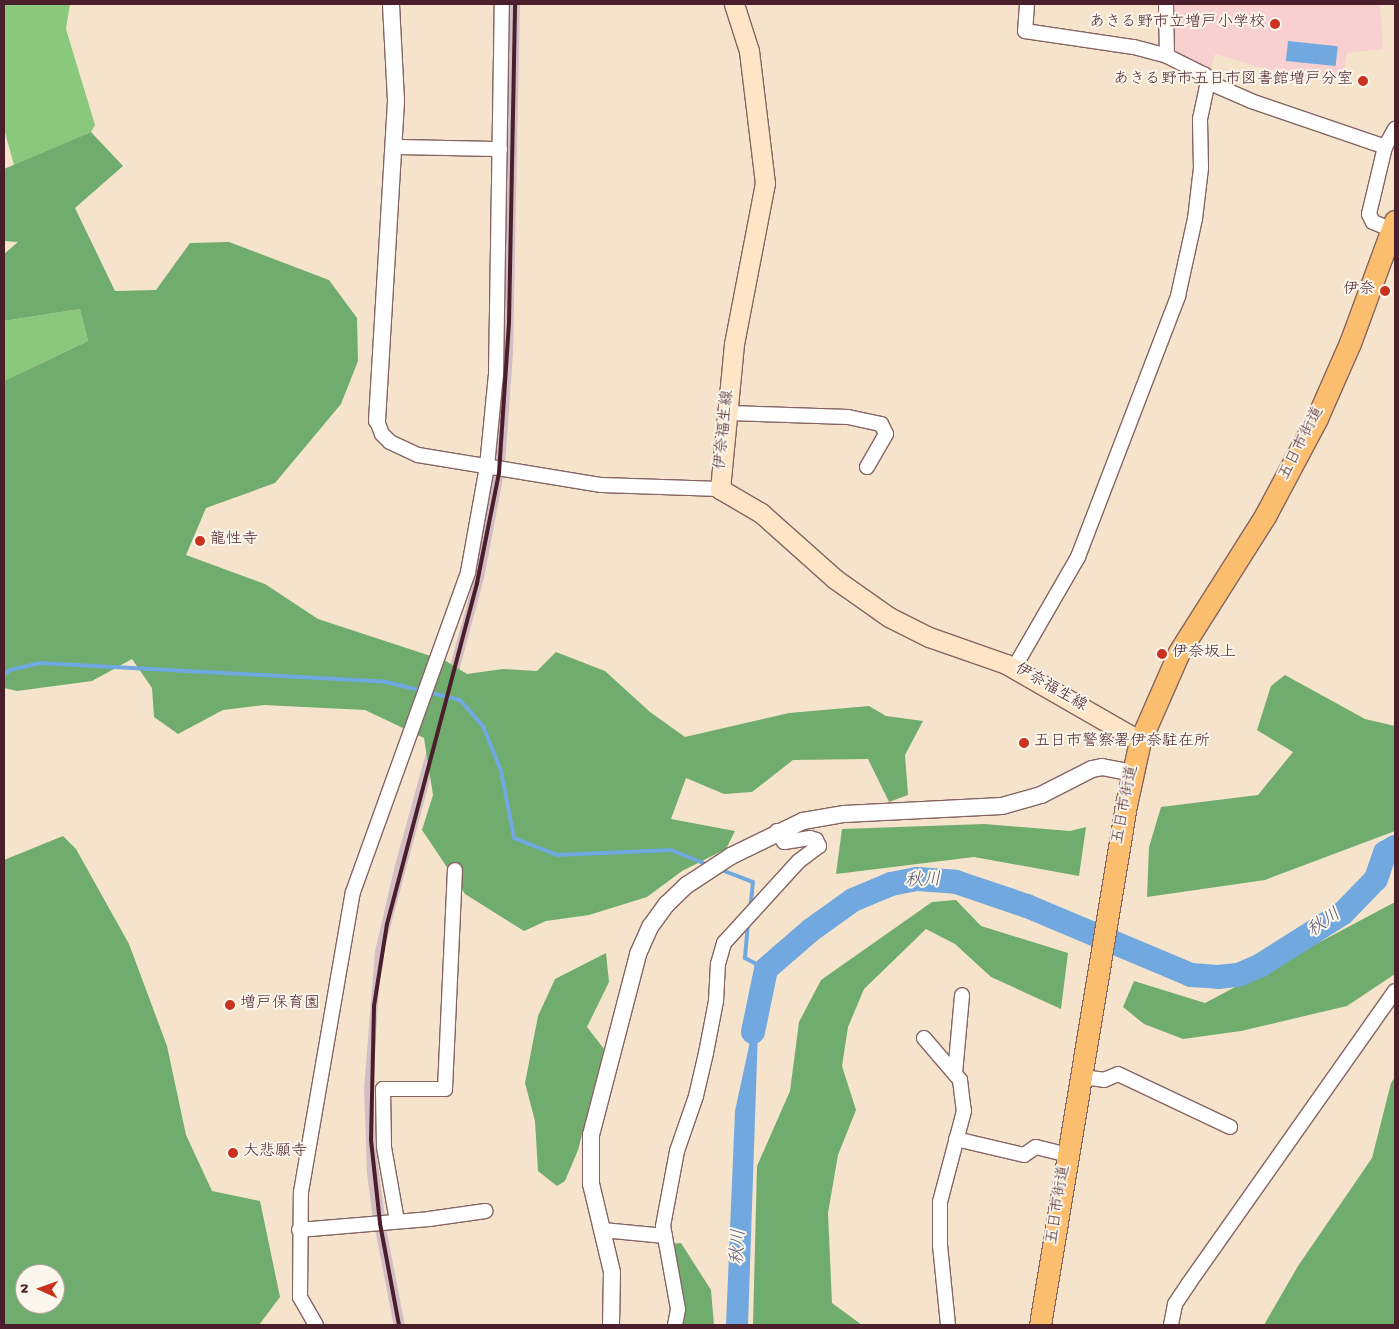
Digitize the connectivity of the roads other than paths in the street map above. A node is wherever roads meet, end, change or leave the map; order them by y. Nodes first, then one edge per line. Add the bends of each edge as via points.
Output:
1 (391, 4) edge
2 (502, 4) edge
3 (734, 4) edge
4 (1027, 4) edge
5 (1166, 4) edge
6 (1167, 56) junction
7 (1208, 82) junction
8 (1395, 129) edge
9 (394, 147) junction
10 (1385, 148) junction
11 (500, 149) junction
12 (1394, 225) edge
13 (729, 413) junction
14 (377, 421) joint
15 (487, 466) junction
16 (867, 467) dead end
17 (720, 489) junction
18 (1014, 668) junction
19 (1140, 741) junction
20 (1132, 773) junction
21 (777, 831) junction
22 (455, 870) dead end
23 (1395, 991) edge
24 (962, 995) dead end
25 (924, 1038) dead end
26 (955, 1074) junction
27 (1081, 1077) junction
28 (1230, 1127) dead end
29 (956, 1139) junction
30 (1068, 1155) junction
31 (486, 1210) dead end
32 (397, 1221) junction
33 (299, 1230) junction
34 (604, 1230) junction
35 (664, 1236) junction
36 (316, 1325) edge
37 (611, 1325) edge
38 (675, 1325) edge
39 (948, 1325) edge
40 (1040, 1325) edge
41 (1170, 1325) edge

1 - 9 street via 397,71
2 - 11 street
3 - 13 main road, 伊奈福生線 via 748,51 764,183 734,344
4 - 6 street via 1025,31
5 - 6 street
6 - 7 street via 1195,68 1205,75
7 - 10 street via 1251,101
7 - 18 street via 1200,119 1201,168 1195,219 1178,296 1078,557
8 - 10 street
9 - 11 street
9 - 14 street
10 - 12 street via 1370,214 1373,222
11 - 15 street via 496,374
12 - 19 main road, 五日市街道 via 1350,343 1314,426 1265,516 1179,652
13 - 16 street via 848,417 881,424 886,434
13 - 17 main road, 伊奈福生線
14 - 15 street via 382,434 390,442 418,455
15 - 17 street via 602,485
15 - 33 street via 468,572 355,882 307,1146
17 - 18 main road, 伊奈福生線 via 737,496 761,513 835,579 889,617 929,637
18 - 19 main road, 伊奈福生線
19 - 20 main road, 五日市街道
20 - 21 street via 1092,768 1041,795 1002,806 832,815
20 - 27 main road, 五日市街道
21 - 34 street via 687,885 663,908 644,939 601,1086 591,1135 591,1184
21 - 35 street via 784,842 810,838 819,846 799,861 724,943 718,964 716,1001 706,1053 696,1096 677,1151 663,1226
22 - 32 street via 445,1089 383,1089 384,1147
23 - 41 street via 1189,1283 1175,1304
24 - 26 street
25 - 26 street
26 - 29 street via 960,1080 964,1111
27 - 28 street via 1104,1080 1118,1074
27 - 30 main road, 五日市街道
29 - 30 street via 1024,1155 1036,1147
29 - 39 street via 940,1202 940,1245
30 - 40 main road, 五日市街道
31 - 32 street
32 - 33 street
33 - 36 street via 300,1297
34 - 35 street
34 - 37 street via 612,1272
35 - 38 street via 678,1309

